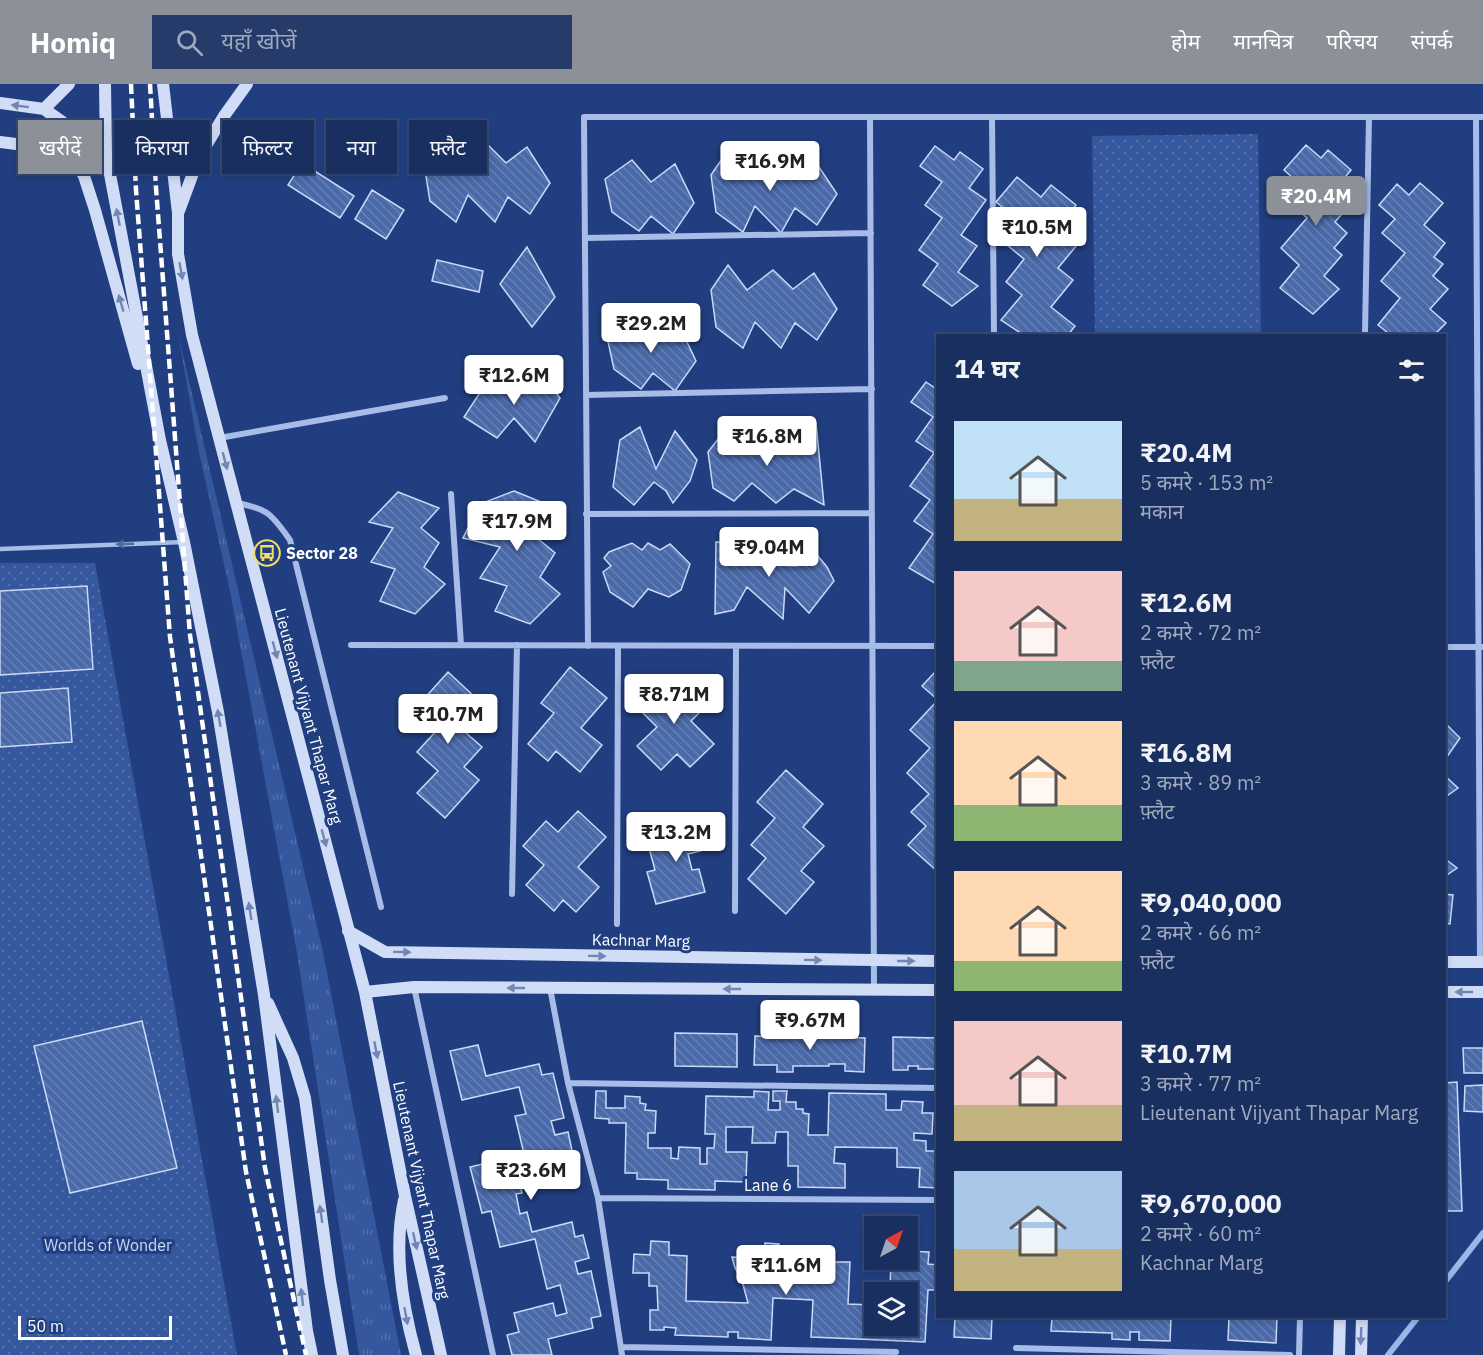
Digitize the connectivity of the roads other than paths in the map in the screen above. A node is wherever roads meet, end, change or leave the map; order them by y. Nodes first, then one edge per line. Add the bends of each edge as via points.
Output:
1 (69, 84) edge
2 (105, 84) edge
3 (163, 84) edge
4 (248, 84) edge
5 (0, 103) edge
6 (44, 109) junction
7 (870, 117) junction
8 (992, 117) junction
9 (1370, 117) junction
10 (1479, 117) edge
11 (0, 142) edge
12 (106, 153) junction
13 (178, 213) junction
14 (1480, 229) edge
15 (871, 233) junction
16 (585, 238) junction
17 (1365, 333) dead end
18 (994, 334) edge
19 (872, 389) junction
20 (586, 395) junction
21 (445, 398) dead end
22 (219, 438) junction
23 (160, 440) junction
24 (1480, 457) edge
25 (451, 494) dead end
26 (236, 503) junction
27 (872, 513) junction
28 (586, 514) junction
29 (184, 542) junction
30 (0, 549) edge
31 (351, 645) dead end
32 (461, 645) junction
33 (517, 645) junction
34 (588, 646) junction
35 (618, 646) junction
36 (736, 646) junction
37 (873, 646) junction
38 (936, 646) edge
39 (1446, 647) edge
40 (1481, 648) edge
41 (1481, 846) edge
42 (512, 894) dead end
43 (381, 907) dead end
44 (735, 911) dead end
45 (617, 924) dead end
46 (348, 931) junction
47 (874, 962) junction
48 (936, 962) edge
49 (1446, 962) edge
50 (1481, 962) edge
51 (414, 987) junction
52 (550, 988) junction
53 (874, 989) junction
54 (936, 990) edge
55 (1446, 992) edge
56 (1483, 992) edge
57 (365, 993) junction
58 (264, 995) junction
59 (568, 1083) junction
60 (936, 1088) edge
61 (405, 1196) junction
62 (598, 1198) junction
63 (936, 1200) edge
64 (1300, 1318) edge
65 (1340, 1318) edge
66 (1362, 1318) edge
67 (621, 1347) junction
68 (1016, 1348) dead end
69 (896, 1352) dead end
70 (312, 1355) edge
71 (343, 1355) edge
72 (416, 1355) edge
73 (441, 1355) edge
74 (493, 1355) edge
75 (622, 1355) edge
76 (1290, 1355) edge
77 (1299, 1355) edge
78 (1339, 1355) edge
79 (1361, 1355) edge

1 - 6 main road
2 - 12 main road
3 - 13 main road, Lieutenant Vijyant Thapar Marg
4 - 13 main road via 199,157
6 -> 5 main road
6 - 12 main road
7 - 8 street
7 - 15 street
7 - 16 street via 584,117
8 - 9 street
8 - 18 street
9 - 10 street
9 - 17 street
10 - 14 street
23 -> 11 main road via 84,176 75,160 55,149
23 -> 12 main road
13 -> 22 main road, Lieutenant Vijyant Thapar Marg via 178,254 188,312
14 - 24 street
15 - 16 street
15 - 19 street
16 - 20 street
19 - 20 street
19 - 27 street
20 - 28 street
21 - 22 street
22 -> 26 main road, Lieutenant Vijyant Thapar Marg
23 - 29 main road
24 - 40 street
25 - 32 street
26 - 43 street via 272,514 290,540
26 -> 46 main road, Lieutenant Vijyant Thapar Marg
27 - 28 street
27 - 37 street
28 - 34 street
29 -> 30 lane
58 -> 29 main road via 218,712
31 - 32 street
32 - 33 street
33 - 34 street
33 - 42 street
34 - 35 street
35 - 36 street
35 - 45 street
36 - 37 street
36 - 44 street
37 - 38 street
37 - 47 street
39 - 40 street
40 - 41 street
41 - 50 street
46 -> 47 main road, Kachnar Marg via 385,952
46 - 57 main road, Lieutenant Vijyant Thapar Marg
47 -> 48 main road, Kachnar Marg
47 - 53 street
49 - 50 main road
52 -> 51 main road
51 - 57 main road
51 - 74 street
53 -> 52 main road
52 - 59 street
53 - 54 main road
56 -> 55 main road
57 -> 61 main road, Lieutenant Vijyant Thapar Marg
70 -> 58 main road
71 -> 58 main road via 305,1098 293,1058
59 - 60 street
59 - 62 street
61 -> 72 main road via 398,1225 399,1260 406,1320
61 -> 73 main road, Lieutenant Vijyant Thapar Marg
62 - 63 street, Lane 6
62 - 67 street
64 - 77 street
65 - 78 main road
66 -> 79 main road
67 - 69 street
67 - 75 street
68 - 76 street

